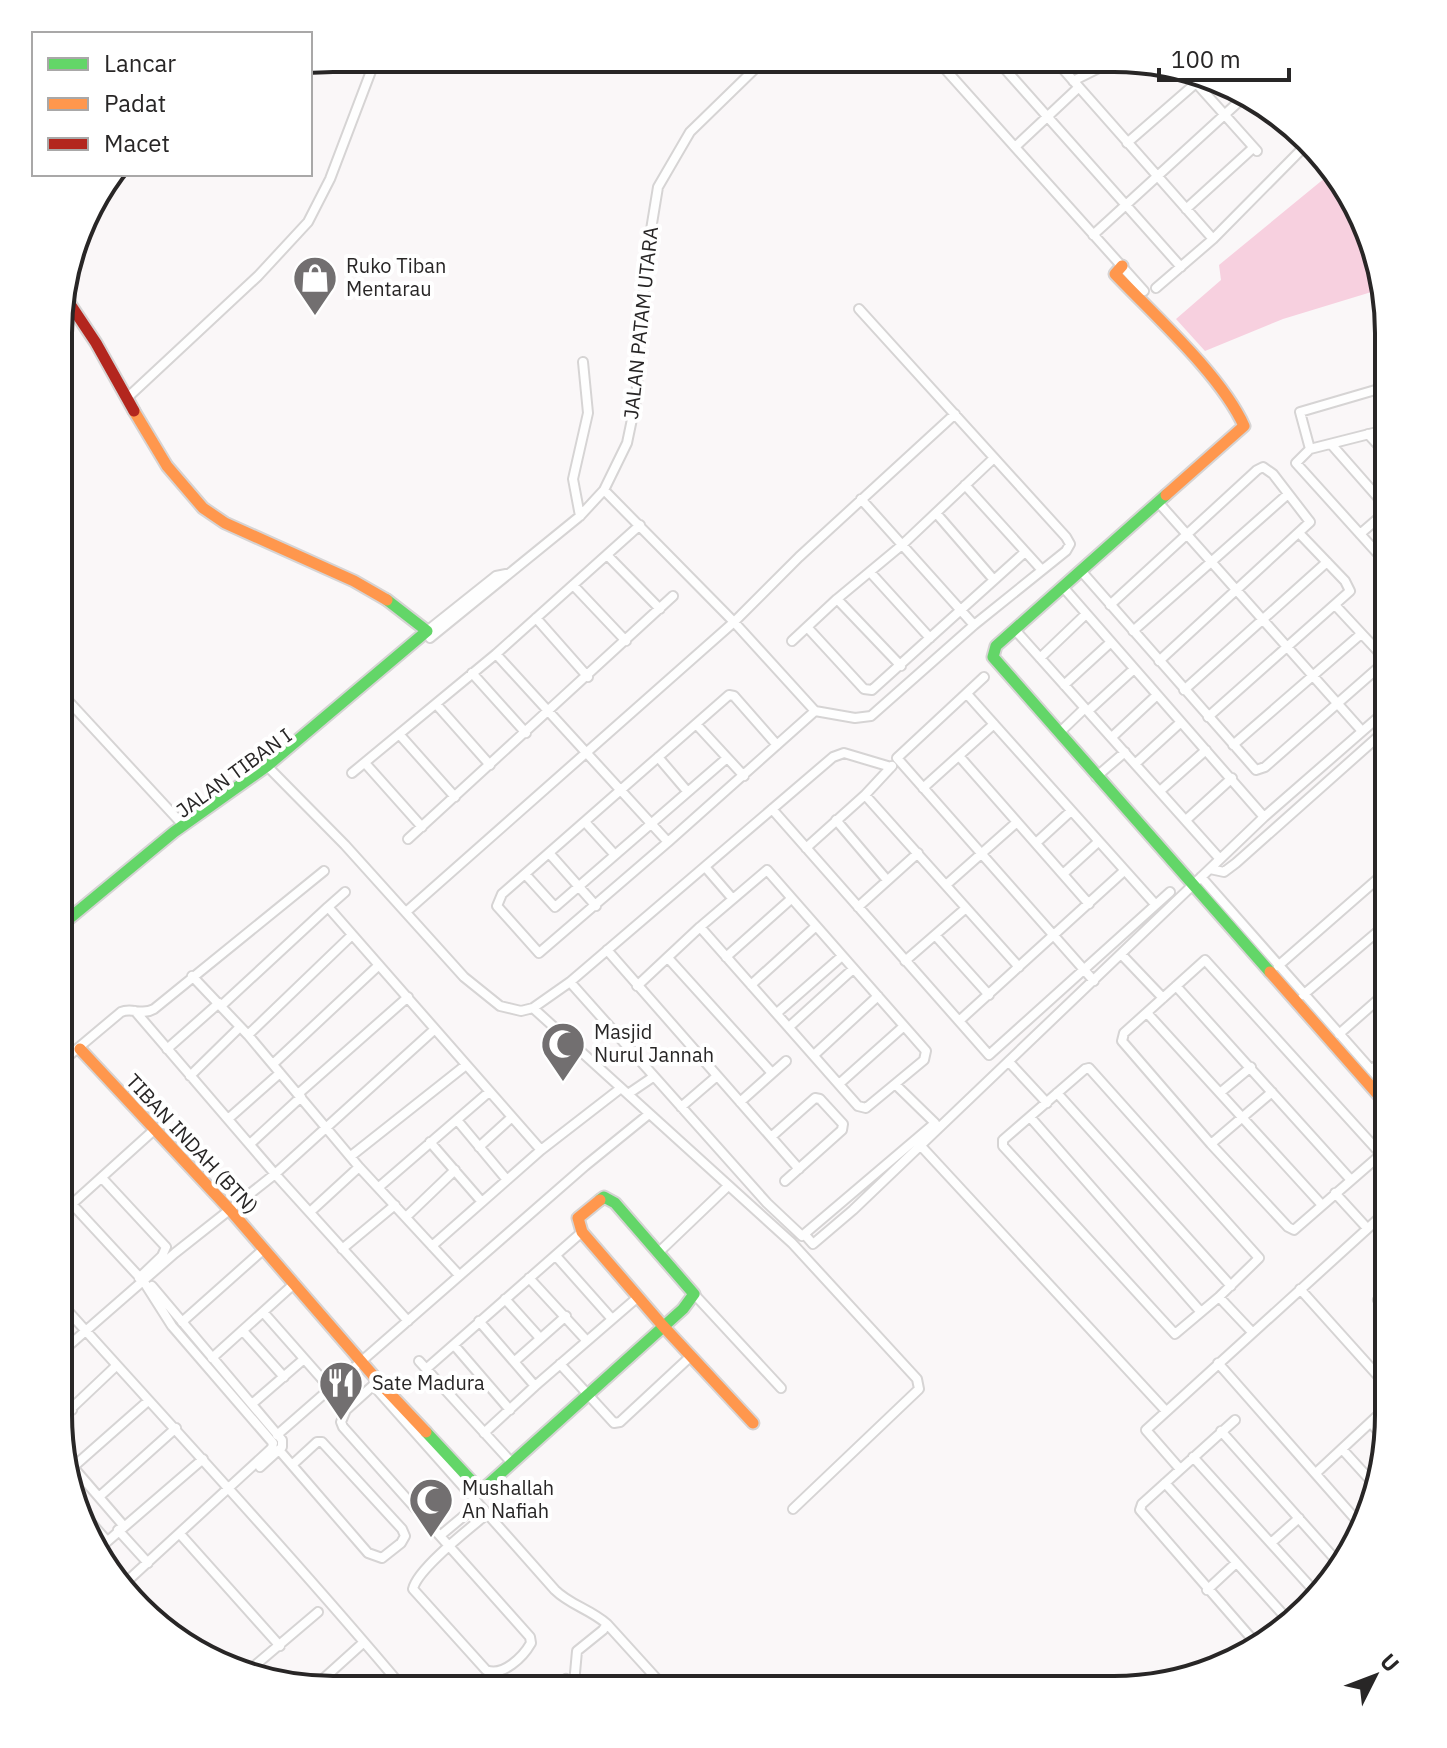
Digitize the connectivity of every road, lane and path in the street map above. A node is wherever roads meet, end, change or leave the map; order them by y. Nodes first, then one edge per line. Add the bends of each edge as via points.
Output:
1 (371, 72) edge
2 (752, 72) edge
3 (948, 72) edge
4 (1008, 72) edge
5 (1066, 72) edge
6 (1096, 72) edge
7 (1076, 84) junction
8 (1194, 85) edge
9 (1200, 87) edge
10 (1237, 103) edge
11 (1225, 115) junction
12 (1049, 116) junction
13 (1127, 143) junction
14 (1015, 147) junction
15 (1301, 150) edge
16 (1158, 176) junction
17 (1126, 205) junction
18 (1186, 209) junction
19 (1093, 235) junction
20 (1213, 239) junction
21 (1122, 266) junction
22 (1181, 267) junction
23 (1156, 288) dead end
24 (1144, 291) dead end
25 (73, 309) edge
26 (859, 309) dead end
27 (583, 362) dead end
28 (1375, 390) edge
29 (127, 398) junction
30 (955, 414) junction
31 (1375, 432) edge
32 (1368, 434) junction
33 (1375, 442) edge
34 (1331, 444) junction
35 (1310, 449) junction
36 (994, 458) junction
37 (965, 485) junction
38 (604, 490) junction
39 (1288, 494) junction
40 (1375, 494) edge
41 (861, 499) junction
42 (1158, 502) junction
43 (936, 513) junction
44 (580, 516) junction
45 (1375, 522) edge
46 (640, 525) junction
47 (1299, 533) junction
48 (1360, 534) junction
49 (1187, 536) junction
50 (902, 545) junction
51 (1375, 550) edge
52 (1025, 552) junction
53 (607, 555) junction
54 (1210, 562) junction
55 (1327, 562) junction
56 (1041, 569) junction
57 (870, 572) junction
58 (1082, 572) junction
59 (994, 580) junction
60 (573, 585) junction
61 (1063, 587) junction
62 (1235, 591) junction
63 (673, 596) dead end
64 (837, 599) junction
65 (1110, 605) junction
66 (1335, 605) junction
67 (660, 609) junction
68 (962, 610) junction
69 (1086, 614) junction
70 (536, 618) junction
71 (1261, 620) junction
72 (734, 622) junction
73 (974, 625) junction
74 (807, 627) junction
75 (1016, 631) junction
76 (1133, 631) junction
77 (1361, 634) junction
78 (429, 635) junction
79 (930, 638) junction
80 (626, 641) junction
81 (792, 641) dead end
82 (1111, 642) junction
83 (1286, 648) junction
84 (1375, 648) edge
85 (496, 654) junction
86 (1040, 658) junction
87 (1159, 661) junction
88 (901, 666) junction
89 (1134, 669) junction
90 (1375, 672) edge
91 (472, 673) junction
92 (588, 677) junction
93 (984, 677) dead end
94 (1312, 677) junction
95 (1064, 685) junction
96 (1184, 690) junction
97 (967, 694) junction
98 (1157, 695) junction
99 (436, 704) junction
100 (1337, 704) junction
101 (72, 705) edge
102 (1086, 710) junction
103 (815, 711) junction
104 (549, 712) junction
105 (1208, 717) junction
106 (1375, 720) edge
107 (1181, 722) junction
108 (696, 724) junction
109 (994, 724) junction
110 (1362, 731) junction
111 (526, 733) junction
112 (1059, 733) junction
113 (399, 734) junction
114 (1112, 737) junction
115 (1375, 740) edge
116 (777, 745) junction
117 (1233, 745) junction
118 (1206, 750) junction
119 (1125, 752) junction
120 (584, 753) junction
121 (959, 756) junction
122 (658, 757) junction
123 (727, 758) junction
124 (897, 758) junction
125 (365, 763) junction
126 (1135, 764) junction
127 (490, 765) junction
128 (891, 767) junction
129 (271, 770) junction
130 (352, 773) dead end
131 (744, 776) junction
132 (1096, 777) junction
133 (1232, 778) junction
134 (923, 788) junction
135 (621, 791) junction
136 (687, 791) junction
137 (1160, 791) junction
138 (865, 795) junction
139 (455, 797) junction
140 (772, 809) junction
141 (1071, 811) junction
142 (1264, 817) junction
143 (836, 820) junction
144 (1186, 820) junction
145 (585, 822) junction
146 (1017, 822) junction
147 (651, 824) junction
148 (183, 825) junction
149 (422, 827) junction
150 (408, 839) dead end
151 (668, 842) junction
152 (1098, 842) junction
153 (1036, 843) junction
154 (806, 848) junction
155 (549, 853) junction
156 (918, 853) junction
157 (982, 853) junction
158 (615, 855) junction
159 (1220, 859) junction
160 (706, 868) junction
161 (1210, 869) junction
162 (324, 871) dead end
163 (1124, 871) junction
164 (525, 874) junction
165 (1063, 874) junction
166 (887, 880) junction
167 (1197, 881) junction
168 (1375, 882) edge
169 (946, 885) junction
170 (579, 887) junction
171 (345, 892) dead end
172 (1170, 892) dead end
173 (732, 898) junction
174 (791, 899) junction
175 (1089, 904) junction
176 (1155, 904) junction
177 (596, 906) junction
178 (328, 907) junction
179 (858, 907) junction
180 (966, 908) junction
181 (72, 912) edge
182 (406, 912) junction
183 (72, 924) edge
184 (700, 927) junction
185 (815, 927) junction
186 (1374, 934) edge
187 (352, 935) junction
188 (935, 935) junction
189 (1055, 936) junction
190 (607, 950) junction
191 (1121, 954) junction
192 (842, 956) junction
193 (726, 957) junction
194 (668, 958) junction
195 (905, 961) junction
196 (379, 965) junction
197 (1278, 966) junction
198 (1019, 967) junction
199 (853, 969) junction
200 (1085, 970) junction
201 (192, 976) junction
202 (1094, 981) junction
203 (570, 982) junction
204 (751, 985) junction
205 (637, 986) junction
206 (1176, 986) junction
207 (989, 995) junction
208 (1303, 995) junction
209 (878, 996) junction
210 (408, 997) junction
211 (1163, 998) junction
212 (1374, 1003) edge
213 (220, 1004) junction
214 (533, 1008) junction
215 (135, 1011) junction
216 (777, 1013) junction
217 (1147, 1013) junction
218 (959, 1021) junction
219 (904, 1026) junction
220 (240, 1027) junction
221 (789, 1027) junction
222 (435, 1029) junction
223 (1339, 1034) junction
224 (248, 1035) junction
225 (80, 1049) junction
226 (167, 1049) junction
227 (72, 1055) edge
228 (814, 1055) junction
229 (786, 1061) dead end
230 (1009, 1062) junction
231 (273, 1064) junction
232 (466, 1065) junction
233 (1251, 1067) junction
234 (1374, 1067) edge
235 (1371, 1070) junction
236 (280, 1073) junction
237 (772, 1073) junction
238 (1374, 1074) edge
239 (190, 1076) junction
240 (717, 1076) junction
241 (653, 1077) junction
242 (839, 1084) junction
243 (896, 1085) junction
244 (1374, 1090) edge
245 (624, 1091) junction
246 (489, 1092) junction
247 (1221, 1092) junction
248 (1272, 1092) junction
249 (1057, 1093) junction
250 (300, 1096) junction
251 (740, 1102) junction
252 (1047, 1103) junction
253 (681, 1107) junction
254 (649, 1114) junction
255 (512, 1117) junction
256 (1030, 1117) junction
257 (1242, 1117) junction
258 (228, 1119) junction
259 (457, 1120) junction
260 (325, 1127) junction
261 (154, 1130) junction
262 (771, 1137) junction
263 (430, 1142) junction
264 (250, 1144) junction
265 (1211, 1144) junction
266 (920, 1145) junction
267 (479, 1147) junction
268 (1374, 1147) edge
269 (541, 1150) junction
270 (351, 1156) junction
271 (1374, 1160) edge
272 (359, 1167) junction
273 (799, 1169) junction
274 (455, 1170) junction
275 (275, 1174) junction
276 (102, 1178) junction
277 (507, 1180) junction
278 (1351, 1180) junction
279 (785, 1181) dead end
280 (728, 1186) junction
281 (379, 1187) junction
282 (1335, 1193) junction
283 (482, 1202) junction
284 (72, 1204) joint
285 (395, 1205) junction
286 (1322, 1205) junction
287 (231, 1211) junction
288 (310, 1212) junction
289 (406, 1217) junction
290 (1374, 1222) edge
291 (1367, 1228) junction
292 (582, 1232) junction
293 (803, 1236) junction
294 (792, 1243) junction
295 (432, 1246) junction
296 (264, 1249) junction
297 (342, 1249) junction
298 (659, 1252) junction
299 (556, 1256) junction
300 (459, 1275) junction
301 (529, 1278) junction
302 (143, 1280) junction
303 (295, 1283) junction
304 (1231, 1286) junction
305 (1300, 1289) junction
306 (694, 1294) junction
307 (638, 1297) junction
308 (1219, 1297) junction
309 (505, 1299) junction
310 (1200, 1311) junction
311 (263, 1312) junction
312 (72, 1316) edge
313 (566, 1316) junction
314 (612, 1319) junction
315 (408, 1321) junction
316 (479, 1321) junction
317 (182, 1322) junction
318 (663, 1326) junction
319 (86, 1331) junction
320 (243, 1331) junction
321 (1252, 1332) junction
322 (540, 1338) junction
323 (587, 1341) junction
324 (72, 1343) edge
325 (454, 1345) junction
326 (691, 1356) junction
327 (212, 1358) junction
328 (304, 1359) junction
329 (362, 1361) junction
330 (419, 1361) dead end
331 (515, 1361) junction
332 (1218, 1363) junction
333 (560, 1364) junction
334 (116, 1366) junction
335 (426, 1369) junction
336 (1374, 1371) edge
337 (284, 1377) junction
338 (376, 1383) junction
339 (535, 1386) junction
340 (330, 1388) junction
341 (781, 1388) dead end
342 (587, 1394) junction
343 (148, 1401) junction
344 (252, 1404) junction
345 (72, 1410) edge
346 (510, 1410) junction
347 (1166, 1411) junction
348 (1235, 1420) dead end
349 (1374, 1420) edge
350 (753, 1423) dead end
351 (1371, 1423) junction
352 (1374, 1426) edge
353 (176, 1428) junction
354 (1221, 1431) junction
355 (484, 1433) junction
356 (274, 1438) junction
357 (1342, 1449) junction
358 (279, 1450) junction
359 (1193, 1457) junction
360 (203, 1459) junction
361 (512, 1463) junction
362 (77, 1464) edge
363 (292, 1465) junction
364 (1180, 1469) junction
365 (1316, 1473) junction
366 (79, 1474) edge
367 (1367, 1477) edge
368 (1165, 1483) junction
369 (231, 1490) junction
370 (100, 1496) junction
371 (478, 1504) junction
372 (793, 1509) dead end
373 (487, 1514) junction
374 (1354, 1517) edge
375 (461, 1518) junction
376 (1299, 1518) junction
377 (471, 1527) junction
378 (121, 1528) junction
379 (180, 1534) junction
380 (102, 1535) edge
381 (441, 1535) junction
382 (107, 1541) joint
383 (1271, 1543) junction
384 (450, 1545) junction
385 (1333, 1557) edge
386 (148, 1563) junction
387 (1236, 1563) junction
388 (130, 1579) edge
389 (1310, 1587) edge
390 (1207, 1590) junction
391 (318, 1612) dead end
392 (1282, 1614) edge
393 (607, 1624) junction
394 (1250, 1637) edge
395 (364, 1642) junction
396 (280, 1646) junction
397 (257, 1664) edge
398 (327, 1675) edge
399 (392, 1675) edge
400 (576, 1675) edge
401 (653, 1675) edge

1 - 29 street via 308,222
2 - 38 street, JALAN PATAM UTARA via 690,132 658,187 646,260 636,400 627,443
3 - 14 street
4 - 12 street
5 - 7 street
6 - 7 street
7 - 12 street
7 - 13 street
8 - 13 street
9 - 11 street
10 - 11 street
11 - 16 street
11 - 18 street via 1255,149
12 - 14 street
12 - 17 street
13 - 16 street
14 - 19 street
15 - 20 street
16 - 17 street
16 - 18 street
17 - 19 street
17 - 22 street
18 - 20 street
19 - 21 street
20 - 22 street
21 - 24 street
21 - 42 street via 1115,274 1244,421 1234,436
22 - 23 street
25 - 29 street
26 - 30 street
27 - 44 street via 588,413 573,479
28 - 35 street via 1300,412
29 - 78 street via 166,466 220,520 354,581 389,601
30 - 36 street
30 - 41 street
31 - 32 street
32 - 33 street
32 - 34 street
34 - 35 street
34 - 40 street
35 - 48 street via 1296,463
36 - 37 street
36 - 56 street via 1069,541 1066,551
37 - 43 street
37 - 52 street
38 - 44 street, JALAN PATAM UTARA
38 - 46 street
39 - 47 street via 1311,521
39 - 49 street via 1261,467
39 - 54 street
41 - 50 street
41 - 72 street
42 - 49 street
42 - 58 street
43 - 50 street
43 - 59 street
44 - 78 street, JALAN PATAM UTARA via 507,574 496,576
45 - 48 street
46 - 53 street
46 - 72 street
47 - 55 street
47 - 62 street
48 - 51 street
49 - 54 street
49 - 65 street
50 - 57 street
50 - 68 street
52 - 56 street
52 - 59 street
53 - 60 street
53 - 67 street
54 - 62 street
54 - 76 street
55 - 66 street via 1350,589
55 - 71 street
56 - 73 street
57 - 64 street
57 - 79 street
58 - 61 street
58 - 65 street
59 - 68 street
60 - 70 street
60 - 80 street
61 - 69 street
61 - 75 street
62 - 71 street
62 - 87 street
63 - 67 street
64 - 74 street
64 - 88 street
65 - 76 street
66 - 77 street
66 - 83 street
67 - 80 street
68 - 73 street
68 - 79 street
69 - 82 street
69 - 86 street
70 - 85 street
70 - 92 street
71 - 83 street
71 - 96 street
72 - 103 street
72 - 120 street
73 - 103 street via 871,716
74 - 81 street
74 - 88 street via 864,689 872,690
75 - 86 street
75 - 112 street via 996,646 993,657
76 - 87 street
77 - 84 street
77 - 94 street
78 - 129 street, JALAN TIBAN I
78 - 148 street, JALAN TIBAN I via 267,766
79 - 88 street
80 - 92 street
82 - 89 street
82 - 95 street
83 - 94 street
83 - 105 street
85 - 91 street
85 - 104 street
86 - 95 street
87 - 96 street
89 - 98 street
89 - 102 street
90 - 100 street
91 - 99 street
91 - 111 street
92 - 104 street
93 - 97 street
94 - 100 street
94 - 117 street
95 - 102 street
96 - 105 street
97 - 109 street
97 - 124 street
98 - 107 street
98 - 114 street
99 - 113 street
99 - 127 street
100 - 110 street
100 - 117 street via 1261,770
101 - 148 street
102 - 112 street
102 - 114 street
103 - 116 street
104 - 111 street
104 - 120 street
105 - 117 street
106 - 110 street
107 - 118 street
107 - 126 street
108 - 116 street via 724,698 734,696
108 - 122 street
108 - 123 street
109 - 121 street
109 - 141 street
110 - 142 street
111 - 127 street
112 - 132 street
113 - 125 street
113 - 139 street
114 - 119 street
115 - 161 street via 1236,863 1224,872
116 - 131 street
118 - 133 street
118 - 137 street
119 - 126 street
119 - 132 street
120 - 135 street
120 - 182 street
121 - 134 street
121 - 146 street
122 - 135 street
122 - 136 street
123 - 131 street
123 - 136 street
124 - 128 street
124 - 134 street
125 - 130 street
125 - 149 street
126 - 137 street
127 - 139 street
128 - 138 street
128 - 140 street via 839,754
129 - 182 street
129 - 183 street, JALAN TIBAN I
131 - 151 street
132 - 167 street
133 - 142 street
133 - 144 street
134 - 157 street
135 - 145 street
135 - 147 street
136 - 147 street
137 - 144 street
138 - 143 street
138 - 156 street
139 - 149 street
140 - 154 street
140 - 160 street
141 - 152 street
141 - 153 street
142 - 159 street
143 - 154 street
143 - 166 street
144 - 159 street
145 - 155 street
145 - 158 street
146 - 153 street
146 - 157 street
147 - 151 street
147 - 158 street
148 - 181 street, JALAN TIBAN I
149 - 150 street
151 - 177 street
152 - 163 street
152 - 165 street
153 - 165 street
154 - 179 street
155 - 164 street
155 - 170 street
156 - 166 street
156 - 169 street
157 - 169 street
157 - 189 street
158 - 170 street
159 - 161 street
160 - 173 street
160 - 190 street
161 - 167 street
162 - 201 street
163 - 175 street
163 - 176 street
164 - 170 street via 555,907
164 - 177 street via 502,894 497,906 539,953
165 - 175 street
166 - 179 street
167 - 191 street
167 - 197 street
167 - 244 street
168 - 197 street
169 - 180 street
170 - 177 street
171 - 178 street
172 - 176 street
173 - 174 street via 767,870
173 - 184 street
174 - 185 street
174 - 193 street
175 - 189 street
176 - 200 street
178 - 187 street
178 - 213 street
179 - 195 street
180 - 188 street
180 - 198 street
182 - 214 street via 464,977 500,1006
184 - 193 street
184 - 194 street
185 - 192 street
185 - 204 street
186 - 208 street
187 - 196 street
187 - 224 street
188 - 195 street
188 - 207 street
189 - 198 street
189 - 200 street
190 - 203 street
190 - 205 street
191 - 202 street
191 - 211 street
192 - 199 street
192 - 216 street
193 - 204 street
194 - 205 street
194 - 237 street
195 - 218 street
196 - 210 street
196 - 231 street
197 - 208 street
198 - 207 street
199 - 209 street
199 - 221 street
200 - 202 street
200 - 218 street via 989,1055
201 - 213 street
201 - 215 street via 149,1012
202 - 230 street
203 - 214 street
203 - 241 street
204 - 216 street
205 - 240 street
206 - 211 street
206 - 233 street
206 - 268 street via 1202,961 1208,962
207 - 218 street
208 - 223 street
209 - 219 street
209 - 228 street
210 - 222 street
210 - 250 street
211 - 217 street
212 - 223 street
213 - 220 street
213 - 226 street
214 - 245 street
215 - 225 street via 121,1012
215 - 226 street
216 - 221 street
217 - 247 street
217 - 265 street via 1122,1041
219 - 242 street
219 - 243 street via 927,1054
220 - 224 street
220 - 239 street
221 - 228 street
222 - 232 street
222 - 260 street
223 - 235 street
224 - 231 street
225 - 227 street
225 - 261 street, TIBAN INDAH (BTN)
226 - 239 street
228 - 242 street
229 - 237 street
230 - 252 street
230 - 266 street
231 - 236 street
232 - 246 street
232 - 270 street
233 - 247 street
233 - 248 street
234 - 235 street
235 - 238 street
236 - 250 street
236 - 258 street
237 - 251 street
239 - 258 street
240 - 251 street
240 - 253 street
241 - 245 street
241 - 253 street
242 - 243 street via 863,1109
243 - 293 street via 935,1123
245 - 254 street
245 - 269 street
246 - 255 street
246 - 259 street
247 - 257 street
248 - 257 street
248 - 278 street
249 - 252 street
249 - 304 street
249 - 304 street via 1091,1069 1258,1255
250 - 260 street
250 - 264 street
251 - 262 street
252 - 256 street
253 - 293 street
254 - 280 street
254 - 300 street
255 - 267 street
255 - 269 street
256 - 310 street
256 - 310 street via 1003,1140 1003,1146 1172,1333
257 - 265 street
257 - 286 street
258 - 264 street
259 - 263 street
259 - 267 street
260 - 270 street
260 - 275 street
261 - 276 street
261 - 287 street, TIBAN INDAH (BTN)
262 - 273 street
262 - 273 street via 815,1098 843,1124
263 - 274 street
263 - 281 street
264 - 275 street
265 - 286 street via 1291,1229
266 - 293 street via 813,1244
266 - 347 street
267 - 277 street
269 - 277 street
270 - 272 street
271 - 278 street
272 - 281 street
272 - 288 street
273 - 279 street
274 - 283 street
274 - 289 street
275 - 287 street
275 - 288 street
276 - 284 street
276 - 302 street via 166,1247
277 - 283 street
278 - 282 street
280 - 294 street
280 - 298 street
281 - 285 street
282 - 286 street
282 - 291 street
283 - 295 street
284 - 302 street
285 - 289 street
285 - 297 street
287 - 296 street, TIBAN INDAH (BTN)
287 - 302 street
288 - 297 street
289 - 295 street
290 - 291 street
291 - 305 street
292 - 298 street via 578,1218 607,1197
292 - 299 street
292 - 307 street
293 - 294 street
294 - 372 street via 917,1379 919,1389
295 - 300 street
296 - 303 street, TIBAN INDAH (BTN)
296 - 317 street
297 - 315 street
298 - 306 street
299 - 301 street
299 - 314 street
300 - 315 street
301 - 309 street
301 - 313 street
302 - 317 street
302 - 319 street
302 - 356 street via 172,1326
303 - 311 street
303 - 329 street, TIBAN INDAH (BTN)
304 - 308 street
305 - 321 street
305 - 336 street
306 - 318 street
306 - 341 street
307 - 314 street
307 - 318 street
308 - 310 street
308 - 321 street
309 - 316 street
309 - 322 street
311 - 320 street
311 - 328 street
312 - 319 street
313 - 322 street
313 - 323 street
314 - 323 street
315 - 329 street
316 - 325 street
316 - 331 street
317 - 327 street
318 - 326 street
318 - 342 street
319 - 324 street
319 - 334 street
320 - 327 street
320 - 337 street
321 - 332 street
322 - 331 street
323 - 333 street
325 - 335 street
325 - 346 street
326 - 342 street via 620,1422 610,1420
326 - 350 street
327 - 344 street
328 - 337 street
328 - 340 street
329 - 338 street, TIBAN INDAH (BTN)
329 - 340 street
330 - 335 street
331 - 339 street
332 - 347 street
332 - 365 street
333 - 339 street
333 - 342 street
334 - 343 street
334 - 345 street
335 - 355 street
337 - 344 street
338 - 361 street, TIBAN INDAH (BTN) via 481,1491
338 - 371 street
338 - 381 street via 342,1416 343,1427
339 - 346 street
340 - 356 street
342 - 361 street
343 - 353 street
343 - 362 street
344 - 356 street
346 - 355 street
347 - 364 street via 1146,1430
348 - 354 street
349 - 351 street
351 - 352 street
351 - 357 street
353 - 360 street
353 - 370 street
354 - 359 street
354 - 376 street
355 - 361 street
356 - 358 street via 282,1442
356 - 369 street via 272,1448
357 - 365 street
357 - 367 street
358 - 363 street
358 - 369 street
359 - 364 street
359 - 383 street
360 - 369 street
360 - 378 street
363 - 363 street via 372,1557 382,1558 401,1543 402,1529 322,1442
364 - 368 street
365 - 374 street
366 - 370 street
368 - 387 street
368 - 390 street via 1142,1504 1141,1513
369 - 379 street
369 - 395 street
370 - 378 street
371 - 373 street
371 - 375 street
373 - 377 street
373 - 393 street via 564,1599
375 - 377 street
375 - 381 street
376 - 383 street
376 - 385 street
377 - 384 street
378 - 382 street
378 - 386 street
379 - 386 street
379 - 396 street
380 - 382 street
381 - 384 street
383 - 389 street
384 - 384 street via 530,1637 526,1652 499,1673 486,1670 413,1589
386 - 388 street
387 - 390 street
387 - 392 street
390 - 394 street
391 - 396 street
393 - 400 street via 577,1651
393 - 401 street
395 - 398 street
395 - 399 street
396 - 397 street

